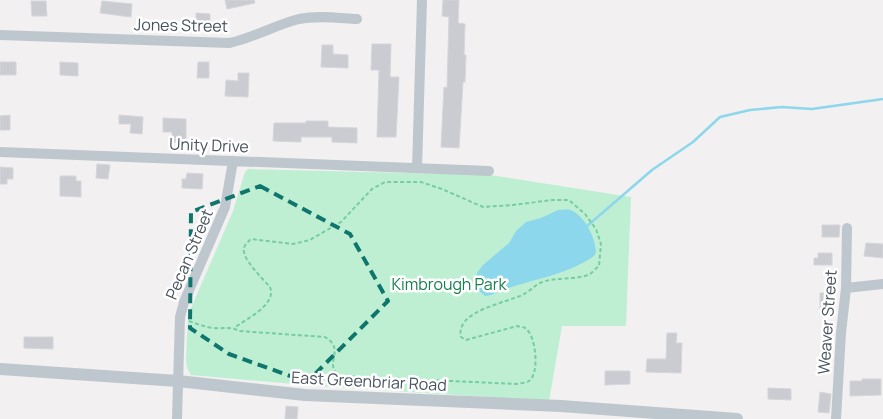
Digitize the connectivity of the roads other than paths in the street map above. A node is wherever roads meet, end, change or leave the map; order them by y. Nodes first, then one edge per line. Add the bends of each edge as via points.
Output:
1 (422, 0) edge
2 (357, 19) dead end
3 (0, 35) edge
4 (0, 152) edge
5 (233, 161) junction
6 (416, 168) junction
7 (489, 171) dead end
8 (847, 228) dead end
9 (883, 284) edge
10 (846, 288) junction
11 (0, 369) edge
12 (178, 381) junction
13 (177, 419) edge
14 (737, 419) edge
15 (836, 419) edge

1 - 6 street
2 - 3 street, Jones Street via 300,19 228,42
4 - 5 street, Unity Drive
5 - 6 street, Unity Drive
5 - 12 street, Pecan Street via 225,207 180,317
6 - 7 street, Unity Drive
8 - 10 street, Weaver Street
9 - 10 street
10 - 15 street, Weaver Street
11 - 12 street, East Greenbriar Road
12 - 13 street, Pecan Street
12 - 14 street, East Greenbriar Road via 305,395 561,406

